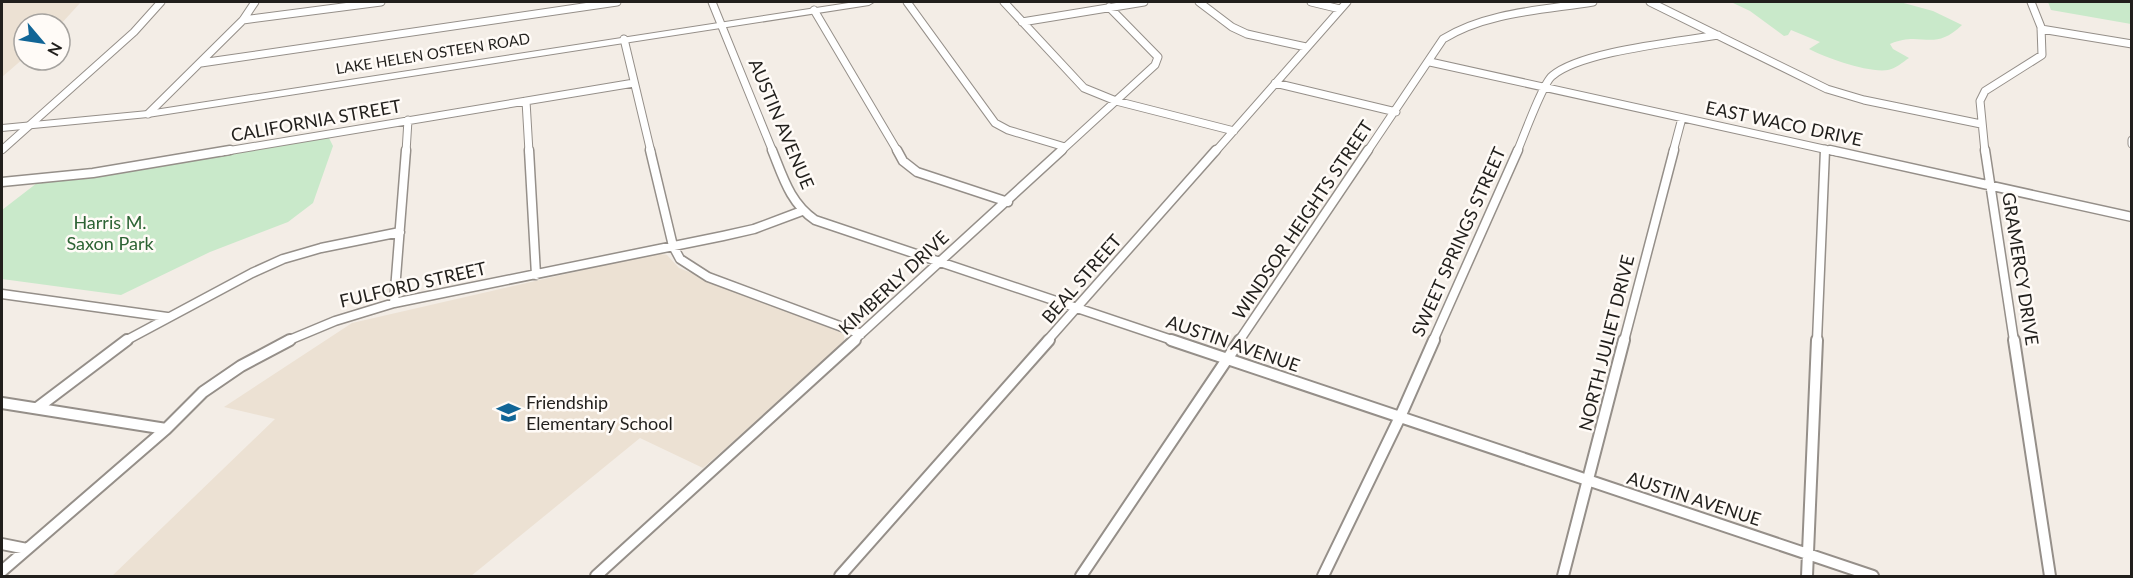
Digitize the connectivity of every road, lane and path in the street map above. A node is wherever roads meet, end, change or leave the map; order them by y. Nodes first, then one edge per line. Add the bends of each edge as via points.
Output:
1 (161, 2) edge
2 (255, 2) edge
3 (381, 2) edge
4 (617, 2) edge
5 (712, 2) edge
6 (869, 2) edge
7 (907, 2) edge
8 (1004, 2) edge
9 (1144, 2) edge
10 (1199, 2) edge
11 (1311, 2) edge
12 (1593, 2) edge
13 (1650, 2) edge
14 (2031, 2) edge
15 (582, 4) edge
16 (1343, 5) edge
17 (1109, 7) junction
18 (814, 10) junction
19 (243, 20) junction
20 (1022, 22) junction
21 (723, 24) junction
22 (2041, 29) junction
23 (1718, 35) junction
24 (624, 39) junction
25 (2132, 44) edge
26 (1306, 47) junction
27 (1430, 62) junction
28 (201, 63) junction
29 (634, 83) junction
30 (1275, 83) junction
31 (1545, 88) junction
32 (526, 100) junction
33 (1116, 101) junction
34 (1396, 112) junction
35 (148, 114) junction
36 (1682, 118) junction
37 (408, 120) junction
38 (1981, 124) junction
39 (28, 126) junction
40 (2, 128) edge
41 (1234, 131) junction
42 (1065, 147) junction
43 (1825, 149) junction
44 (2, 150) edge
45 (2, 182) edge
46 (1991, 184) junction
47 (1008, 202) junction
48 (802, 211) junction
49 (2132, 216) edge
50 (399, 232) junction
51 (673, 246) junction
52 (940, 262) junction
53 (536, 275) junction
54 (2, 294) edge
55 (394, 303) junction
56 (1078, 308) junction
57 (167, 317) junction
58 (861, 334) junction
59 (1227, 360) junction
60 (2, 403) edge
61 (38, 408) junction
62 (1400, 417) junction
63 (166, 429) junction
64 (1588, 481) junction
65 (2, 544) edge
66 (27, 549) junction
67 (1809, 555) junction
68 (2, 571) edge
69 (596, 576) edge
70 (840, 576) edge
71 (1081, 576) edge
72 (1323, 576) edge
73 (1563, 576) edge
74 (1807, 576) edge
75 (1873, 576) edge
76 (2050, 576) edge

1 - 39 street via 134,32
2 - 19 street
3 - 19 street
4 - 15 street
5 - 21 street, AUSTIN AVENUE
6 - 18 street, LAKE HELEN OSTEEN ROAD
7 - 42 street via 995,123
8 - 20 street
9 - 17 street
10 - 26 street via 1247,34
11 - 16 street
12 - 27 street, WINDSOR HEIGHTS STREET via 1459,28 1443,39
13 - 23 street
14 - 22 street, GRAMERCY DRIVE via 2037,7
15 - 28 street
16 - 26 street, BEAL STREET
17 - 20 street
17 - 33 street, KIMBERLY DRIVE via 1158,57 1155,65
18 - 21 street, LAKE HELEN OSTEEN ROAD
18 - 47 street via 903,162 918,172
19 - 28 street
20 - 33 street via 1084,88
21 - 24 street, LAKE HELEN OSTEEN ROAD
21 - 48 street, AUSTIN AVENUE via 790,195
22 - 25 street
22 - 38 street, GRAMERCY DRIVE via 2045,48 2042,55 1985,91 1980,102
23 - 31 street, SWEET SPRINGS STREET via 1586,60 1562,68 1550,77
23 - 38 street via 1816,85 1844,95
24 - 29 street
24 - 35 street, LAKE HELEN OSTEEN ROAD
26 - 30 street, BEAL STREET
27 - 31 street, EAST WACO DRIVE
27 - 34 street, WINDSOR HEIGHTS STREET
28 - 35 street
29 - 32 street, CALIFORNIA STREET
29 - 51 street
30 - 34 street
30 - 41 street, BEAL STREET
31 - 36 street, EAST WACO DRIVE
31 - 62 street, SWEET SPRINGS STREET
32 - 37 street, CALIFORNIA STREET
32 - 53 street
33 - 41 street
33 - 42 street, KIMBERLY DRIVE
34 - 59 street, WINDSOR HEIGHTS STREET
35 - 39 street, LAKE HELEN OSTEEN ROAD
36 - 43 street, EAST WACO DRIVE
36 - 64 street, NORTH JULIET DRIVE
37 - 45 street, CALIFORNIA STREET via 93,173
37 - 50 street
38 - 46 street, GRAMERCY DRIVE
39 - 40 street, LAKE HELEN OSTEEN ROAD
39 - 44 street
41 - 56 street, BEAL STREET
42 - 47 street, KIMBERLY DRIVE
43 - 46 street, EAST WACO DRIVE
43 - 67 street
46 - 49 street, EAST WACO DRIVE
46 - 76 street, GRAMERCY DRIVE
47 - 52 street, KIMBERLY DRIVE
48 - 51 street, FULFORD STREET via 754,229
48 - 52 street, AUSTIN AVENUE via 815,220
50 - 55 street
50 - 57 street via 283,259
51 - 53 street, FULFORD STREET
51 - 58 street via 680,259 708,277
52 - 56 street, AUSTIN AVENUE
52 - 58 street, KIMBERLY DRIVE
53 - 55 street, FULFORD STREET
54 - 57 street
55 - 63 street, FULFORD STREET via 334,321 241,366 202,392
56 - 59 street, AUSTIN AVENUE
56 - 70 street, BEAL STREET
57 - 61 street via 123,342
58 - 69 street, KIMBERLY DRIVE
59 - 62 street, AUSTIN AVENUE
59 - 71 street, WINDSOR HEIGHTS STREET
60 - 61 street
61 - 63 street
62 - 64 street, AUSTIN AVENUE
62 - 72 street, SWEET SPRINGS STREET
63 - 66 street, FULFORD STREET
64 - 67 street, AUSTIN AVENUE
64 - 73 street, NORTH JULIET DRIVE
65 - 66 street
66 - 68 street, FULFORD STREET
67 - 74 street
67 - 75 street, AUSTIN AVENUE

